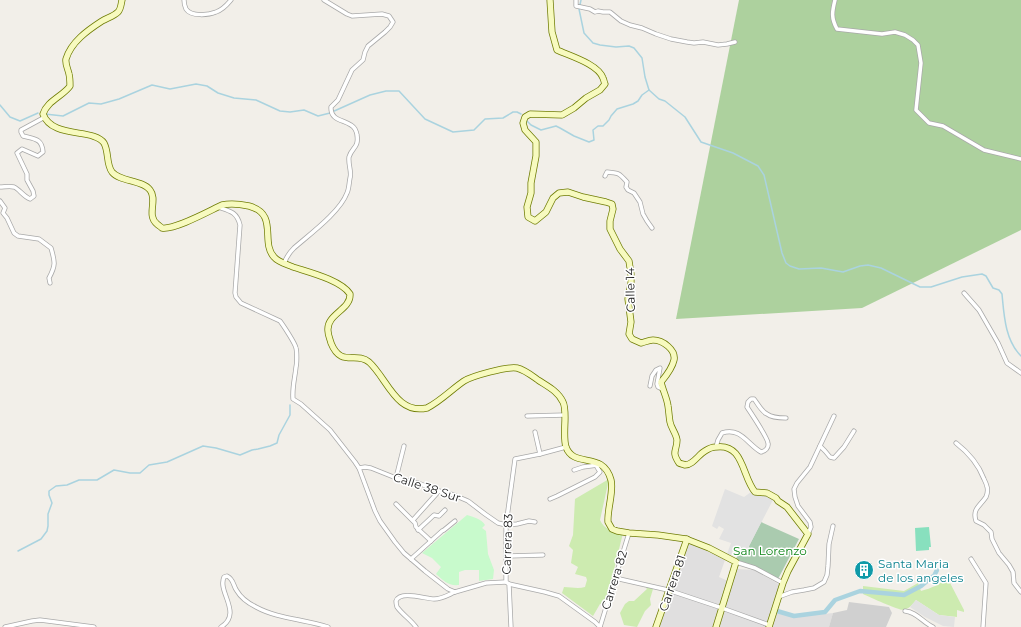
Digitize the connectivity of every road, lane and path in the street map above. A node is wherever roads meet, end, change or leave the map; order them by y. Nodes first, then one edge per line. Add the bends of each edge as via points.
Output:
1 (122, 0) edge
2 (184, 0) edge
3 (230, 0) edge
4 (324, 0) edge
5 (550, 0) edge
6 (576, 0) edge
7 (835, 0) edge
8 (735, 42) dead end
9 (45, 117) junction
10 (1021, 159) edge
11 (605, 176) dead end
12 (0, 187) edge
13 (0, 201) edge
14 (218, 207) junction
15 (2, 214) edge
16 (652, 228) dead end
17 (284, 264) junction
18 (50, 283) dead end
19 (964, 293) dead end
20 (1021, 373) edge
21 (650, 386) dead end
22 (662, 389) junction
23 (565, 415) junction
24 (527, 416) dead end
25 (834, 416) dead end
26 (786, 418) dead end
27 (535, 432) dead end
28 (854, 432) dead end
29 (956, 443) dead end
30 (404, 446) dead end
31 (716, 446) junction
32 (820, 446) junction
33 (566, 447) junction
34 (540, 454) junction
35 (599, 464) junction
36 (359, 468) junction
37 (574, 470) dead end
38 (396, 478) junction
39 (439, 491) junction
40 (550, 499) dead end
41 (396, 504) dead end
42 (445, 510) dead end
43 (413, 520) junction
44 (455, 521) dead end
45 (535, 522) dead end
46 (506, 526) junction
47 (834, 526) dead end
48 (418, 530) junction
49 (629, 533) junction
50 (808, 534) junction
51 (687, 539) junction
52 (431, 541) junction
53 (543, 555) dead end
54 (506, 556) junction
55 (971, 559) dead end
56 (411, 560) junction
57 (736, 562) junction
58 (615, 578) junction
59 (508, 583) junction
60 (783, 583) junction
61 (669, 591) junction
62 (455, 592) junction
63 (1021, 592) edge
64 (779, 596) junction
65 (722, 608) junction
66 (905, 611) dead end
67 (769, 626) edge
68 (7, 627) edge
69 (94, 627) edge
70 (221, 627) edge
71 (328, 627) edge
72 (416, 627) edge
73 (511, 627) edge
74 (600, 627) edge
75 (656, 627) edge
76 (716, 627) edge
77 (933, 627) edge
78 (984, 627) edge

1 - 9 street via 118,12 76,41 66,60 70,86 44,110
2 - 3 street via 189,12 206,15 217,12
4 - 17 street via 352,16 382,14 389,16 392,22 390,27 368,46 363,60 352,70 338,100 331,107 331,114 355,128 357,136 357,144 350,156 351,176 347,193 333,214 289,253
5 - 22 street, Calle 14 via 552,32 557,50 593,67 603,77 605,84 562,115 530,114 525,117 525,130 536,142 531,193 527,207 528,218 535,221 546,212 554,198 563,192 612,204 610,229 629,261 632,274 628,299 632,339 641,343 661,341 674,356 671,368 661,382
6 - 8 street via 576,6 595,12 610,12 621,21 671,39 718,45
7 - 10 street via 833,21 837,29 882,34 895,32 905,35 918,46 921,63 916,110 929,123 943,126 984,150
9 - 12 street via 20,132 23,136 41,143 43,152 38,156 22,149 17,153 34,196 30,199 14,187
9 - 14 street via 48,122 64,130 100,139 104,143 113,173 142,184 152,191 152,215 154,222 162,228 184,223
11 - 16 street via 607,172 618,173 624,179 628,190 634,193 640,202 643,214
13 - 15 street via 5,208
14 - 17 street via 227,204 240,205 262,213 272,256
14 - 36 street via 235,214 240,225 236,297 241,303 284,325 296,348 293,398 330,430
15 - 18 street via 8,218 14,233 18,236 40,239 51,248 54,269 49,278
17 - 23 street via 342,285 348,291 350,296 347,302 328,325 328,334 334,350 342,356 363,359 369,363 400,401 410,407 427,408 469,379 512,368 524,370 556,392 563,402
19 - 20 street via 979,310 1007,363
21 - 22 street via 652,376 660,368 657,384
22 - 31 street via 669,408 670,424 676,433 674,451 679,463 686,465 704,451
23 - 24 street
23 - 33 street
25 - 32 street
26 - 31 street via 768,415 754,399 751,399 746,407 768,443 767,449 761,452 733,431 722,433
27 - 34 street
28 - 32 street via 834,458 829,457
29 - 63 street via 981,469 988,490 975,513 976,521 991,532 992,539 1013,572 1014,583
30 - 38 street
31 - 50 street via 734,451 755,492 767,493 776,498
32 - 50 street via 810,468 794,489 798,506 810,522
33 - 34 street
33 - 35 street via 577,458 593,460
34 - 46 street, Carrera 83 via 515,459
35 - 37 street
35 - 40 street via 597,466 600,472 595,477
35 - 49 street via 607,469 612,482 608,522 612,529
36 - 38 street, Calle 38 Sur via 372,468
36 - 56 street via 380,521
38 - 39 street, Calle 38 Sur
39 - 43 street
39 - 46 street, Calle 38 Sur via 454,494 468,501
41 - 43 street
42 - 48 street via 438,516 434,515
43 - 48 street
44 - 52 street
45 - 46 street
46 - 54 street, Carrera 83
47 - 64 street via 828,544 828,566 824,582 814,588
48 - 52 street
49 - 51 street
49 - 58 street, Carrera 82
50 - 60 street
51 - 57 street
51 - 61 street, Carrera 81
52 - 56 street
53 - 54 street
54 - 59 street, Carrera 83
55 - 78 street via 986,583
56 - 62 street
57 - 60 street via 755,568
57 - 65 street
58 - 61 street
58 - 74 street, Carrera 82
59 - 62 street via 486,583
59 - 73 street, Carrera 83
59 - 74 street via 559,596
60 - 64 street
61 - 65 street
61 - 75 street, Carrera 81
62 - 72 street via 435,599 412,596 398,598 397,606
64 - 67 street
65 - 67 street
65 - 76 street
66 - 77 street via 910,611
68 - 69 street via 40,620
70 - 71 street via 228,623 230,618 223,582 227,576 232,579 237,592 255,607

